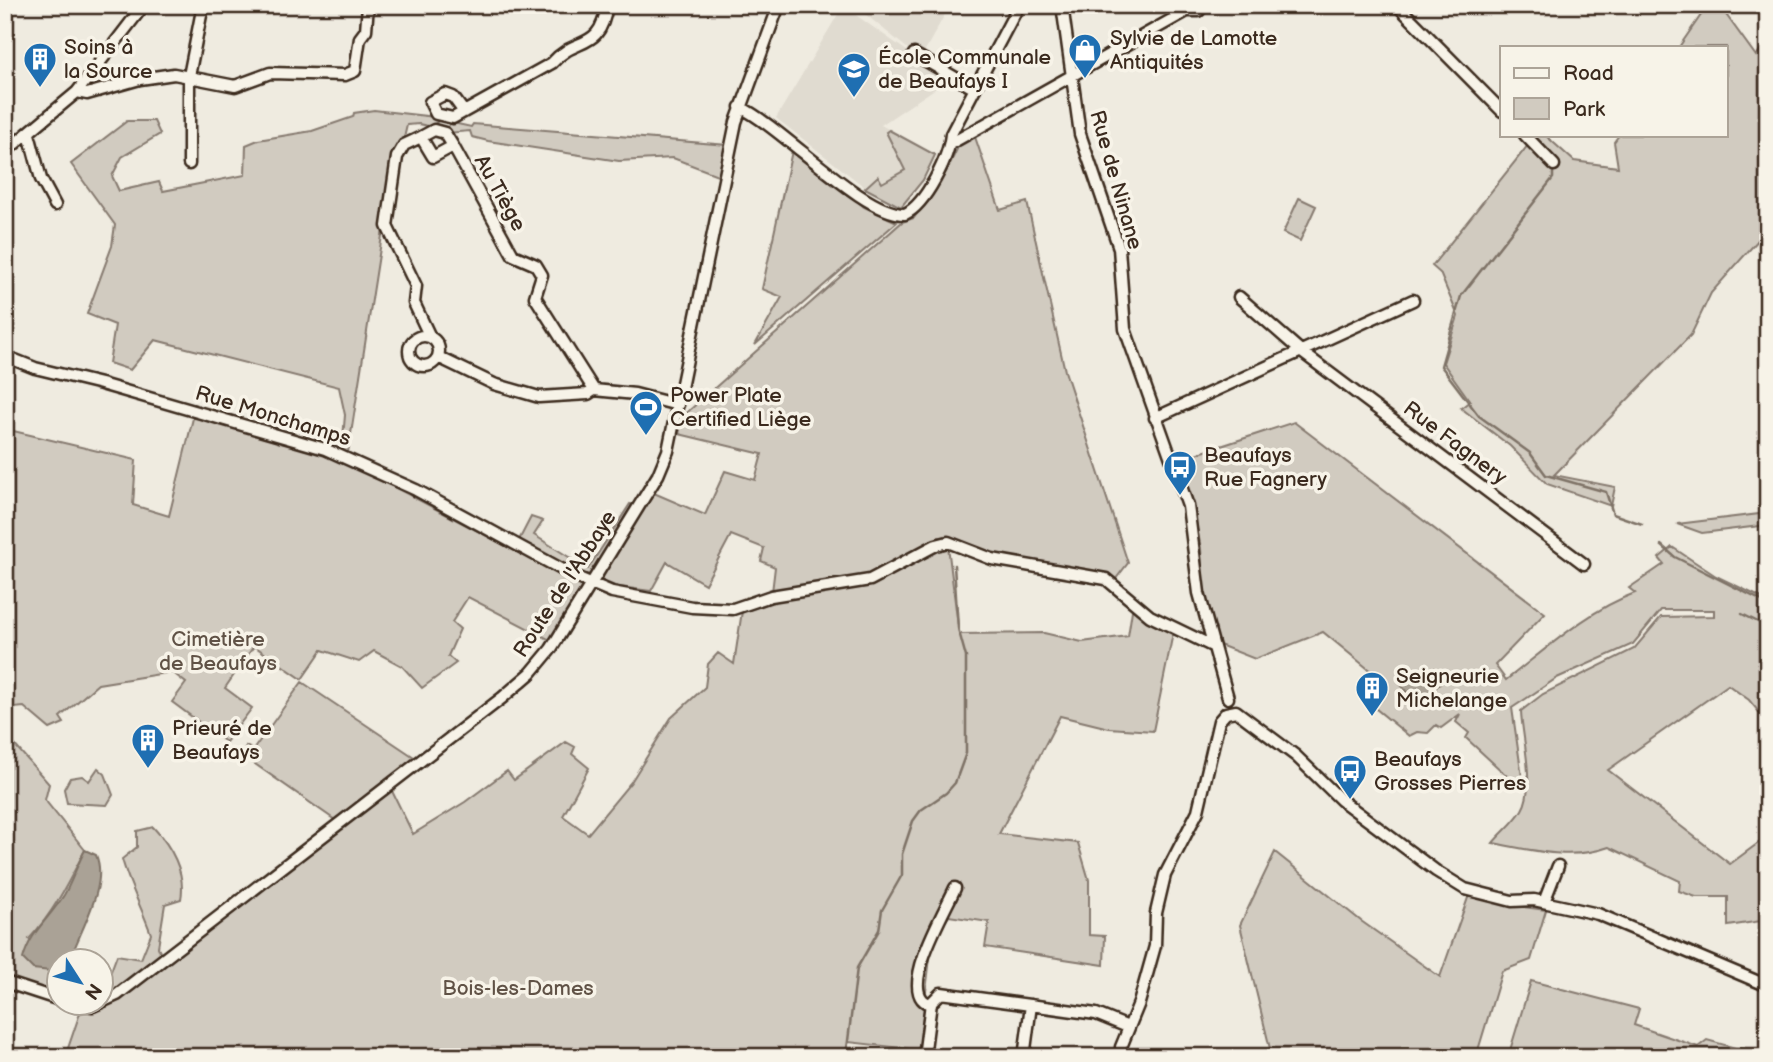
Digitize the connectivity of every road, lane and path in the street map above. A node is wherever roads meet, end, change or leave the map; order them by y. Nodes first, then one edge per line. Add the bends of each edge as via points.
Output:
1 (144, 5) edge
2 (203, 5) edge
3 (368, 5) edge
4 (607, 5) edge
5 (779, 5) edge
6 (1019, 5) edge
7 (1062, 5) edge
8 (1397, 5) edge
9 (1199, 11) dead end
10 (914, 54) dead end
11 (1071, 74) junction
12 (189, 76) junction
13 (975, 89) junction
14 (78, 92) junction
15 (740, 107) junction
16 (1500, 109) edge
17 (464, 112) dead end
18 (29, 134) junction
19 (1526, 136) edge
20 (421, 137) junction
21 (950, 144) junction
22 (453, 146) junction
23 (5, 152) edge
24 (189, 164) dead end
25 (1554, 165) dead end
26 (55, 205) dead end
27 (1239, 297) dead end
28 (1413, 300) dead end
29 (430, 337) junction
30 (1303, 353) junction
31 (5, 356) edge
32 (438, 357) junction
33 (594, 390) junction
34 (678, 405) junction
35 (1155, 418) junction
36 (1584, 564) dead end
37 (592, 584) junction
38 (1212, 646) junction
39 (1231, 712) junction
40 (1558, 866) dead end
41 (955, 888) dead end
42 (1544, 902) junction
43 (5, 982) edge
44 (1768, 986) edge
45 (46, 995) edge
46 (116, 995) edge
47 (931, 1005) junction
48 (1031, 1005) junction
49 (1128, 1027) junction
50 (924, 1057) edge
51 (1024, 1057) edge
52 (1121, 1057) edge

1 - 14 street
2 - 12 street
3 - 12 street via 355,71 345,75 261,75 235,86
4 - 17 street via 604,24 595,37
5 - 15 street, Route de l'Abbaye
6 - 13 street
7 - 11 street, Rue de Ninane
8 - 16 street
9 - 11 street via 1187,11
10 - 13 street
11 - 21 street
11 - 35 street, Rue de Ninane via 1084,146 1119,248 1125,329
12 - 14 street via 174,74 88,94
12 - 24 street
13 - 21 street
14 - 18 street
15 - 21 street via 814,158 862,199 899,215 910,212 933,182
15 - 34 street, Route de l'Abbaye
18 - 23 street
18 - 26 street via 41,179
19 - 25 street
20 - 22 street, Au Tiège via 435,130 445,133
20 - 22 street, Au Tiège via 433,157
20 - 29 street via 404,145 397,157 387,226 416,286 414,303
22 - 33 street, Au Tiège via 513,256 536,265 542,275 535,297
27 - 30 street, Rue Fagnery
28 - 30 street
29 - 32 street via 438,345
29 - 32 street via 416,338 410,356 427,366
30 - 35 street
30 - 36 street, Rue Fagnery
31 - 37 street, Rue Monchamps via 325,449 416,490
32 - 33 street via 494,384 539,397
33 - 34 street
34 - 37 street, Route de l'Abbaye via 663,465
35 - 38 street, Rue de Ninane via 1188,506 1199,593
37 - 38 street, Rue Monchamps via 692,607 733,609 782,593 870,580 948,542 992,559 1106,579 1150,616
37 - 46 street, Route de l'Abbaye via 531,673
38 - 39 street, Rue de Ninane via 1228,698 1222,703
39 - 42 street via 1296,756 1341,800 1449,880 1484,895
39 - 49 street via 1219,721 1198,811 1165,875 1156,913 1155,946
40 - 42 street
41 - 47 street via 931,935 920,975 921,999
42 - 44 street via 1598,914
43 - 45 street
47 - 48 street via 941,993
47 - 50 street
48 - 49 street via 1096,1014
48 - 51 street
49 - 52 street

